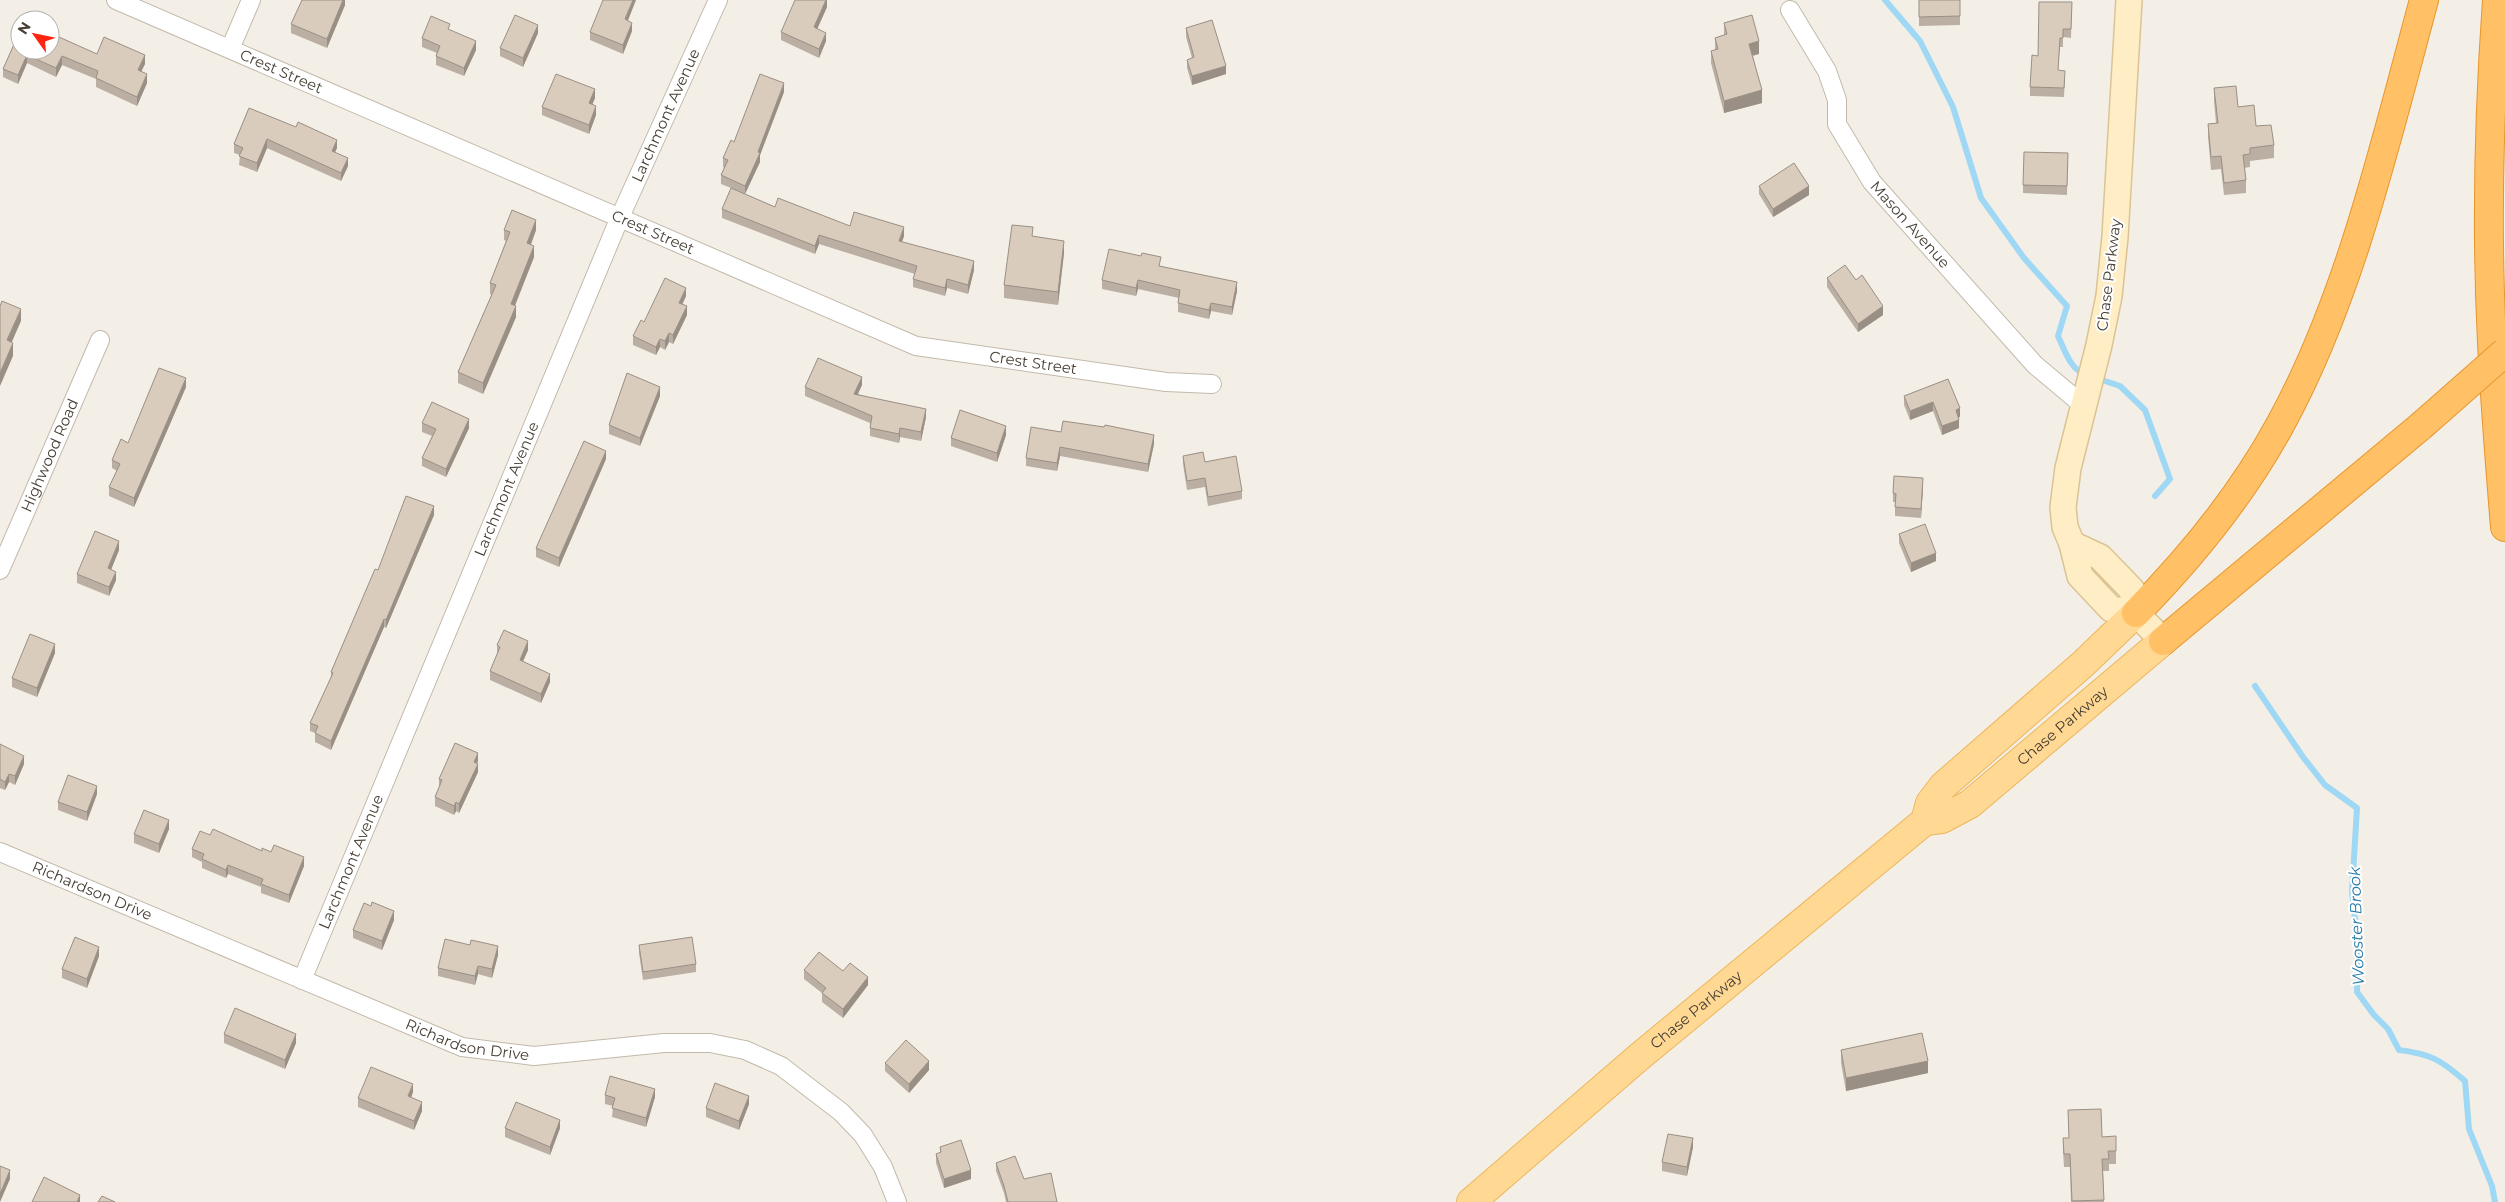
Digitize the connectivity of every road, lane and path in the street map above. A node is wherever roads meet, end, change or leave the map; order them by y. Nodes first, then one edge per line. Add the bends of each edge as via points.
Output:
1 (116, 0) edge
2 (251, 0) edge
3 (718, 0) edge
4 (2130, 0) edge
5 (2424, 0) edge
6 (2497, 0) edge
7 (1790, 10) dead end
8 (230, 49) junction
9 (620, 217) junction
10 (100, 340) dead end
11 (2505, 352) edge
12 (1212, 384) dead end
13 (2084, 406) junction
14 (2505, 528) edge
15 (0, 570) edge
16 (2136, 613) junction
17 (2163, 642) junction
18 (1925, 821) junction
19 (0, 852) edge
20 (302, 980) junction
21 (897, 1202) edge
22 (1471, 1202) edge

1 - 8 street, Crest Street
2 - 8 street
3 - 9 street, Larchmont Avenue
4 - 13 main road, Chase Parkway via 2112,270 2104,323
5 - 16 highway via 2355,241 2299,388 2272,441 2234,499 2178,569
6 - 14 highway via 2490,142 2490,245 2492,350
7 - 13 street, Mason Avenue via 1827,71 1837,100 1837,124 1872,182 2035,365
8 - 9 street, Crest Street
9 - 12 street, Crest Street via 916,346 1166,382
9 - 20 street, Larchmont Avenue
10 - 15 street, Highwood Road
11 - 17 highway, bridge
13 - 16 main road, Chase Parkway via 2064,490 2064,522 2080,576 2112,609
16 - 17 main road
16 - 18 main road, Chase Parkway via 2083,664 1943,786 1930,803
17 - 18 main road, Chase Parkway via 1970,804 1942,820
18 - 22 main road, Chase Parkway via 1639,1057
19 - 20 street, Richardson Drive
20 - 21 street, Richardson Drive via 462,1047 534,1056 664,1043 710,1043 745,1050 781,1066 841,1112 863,1135 884,1167

